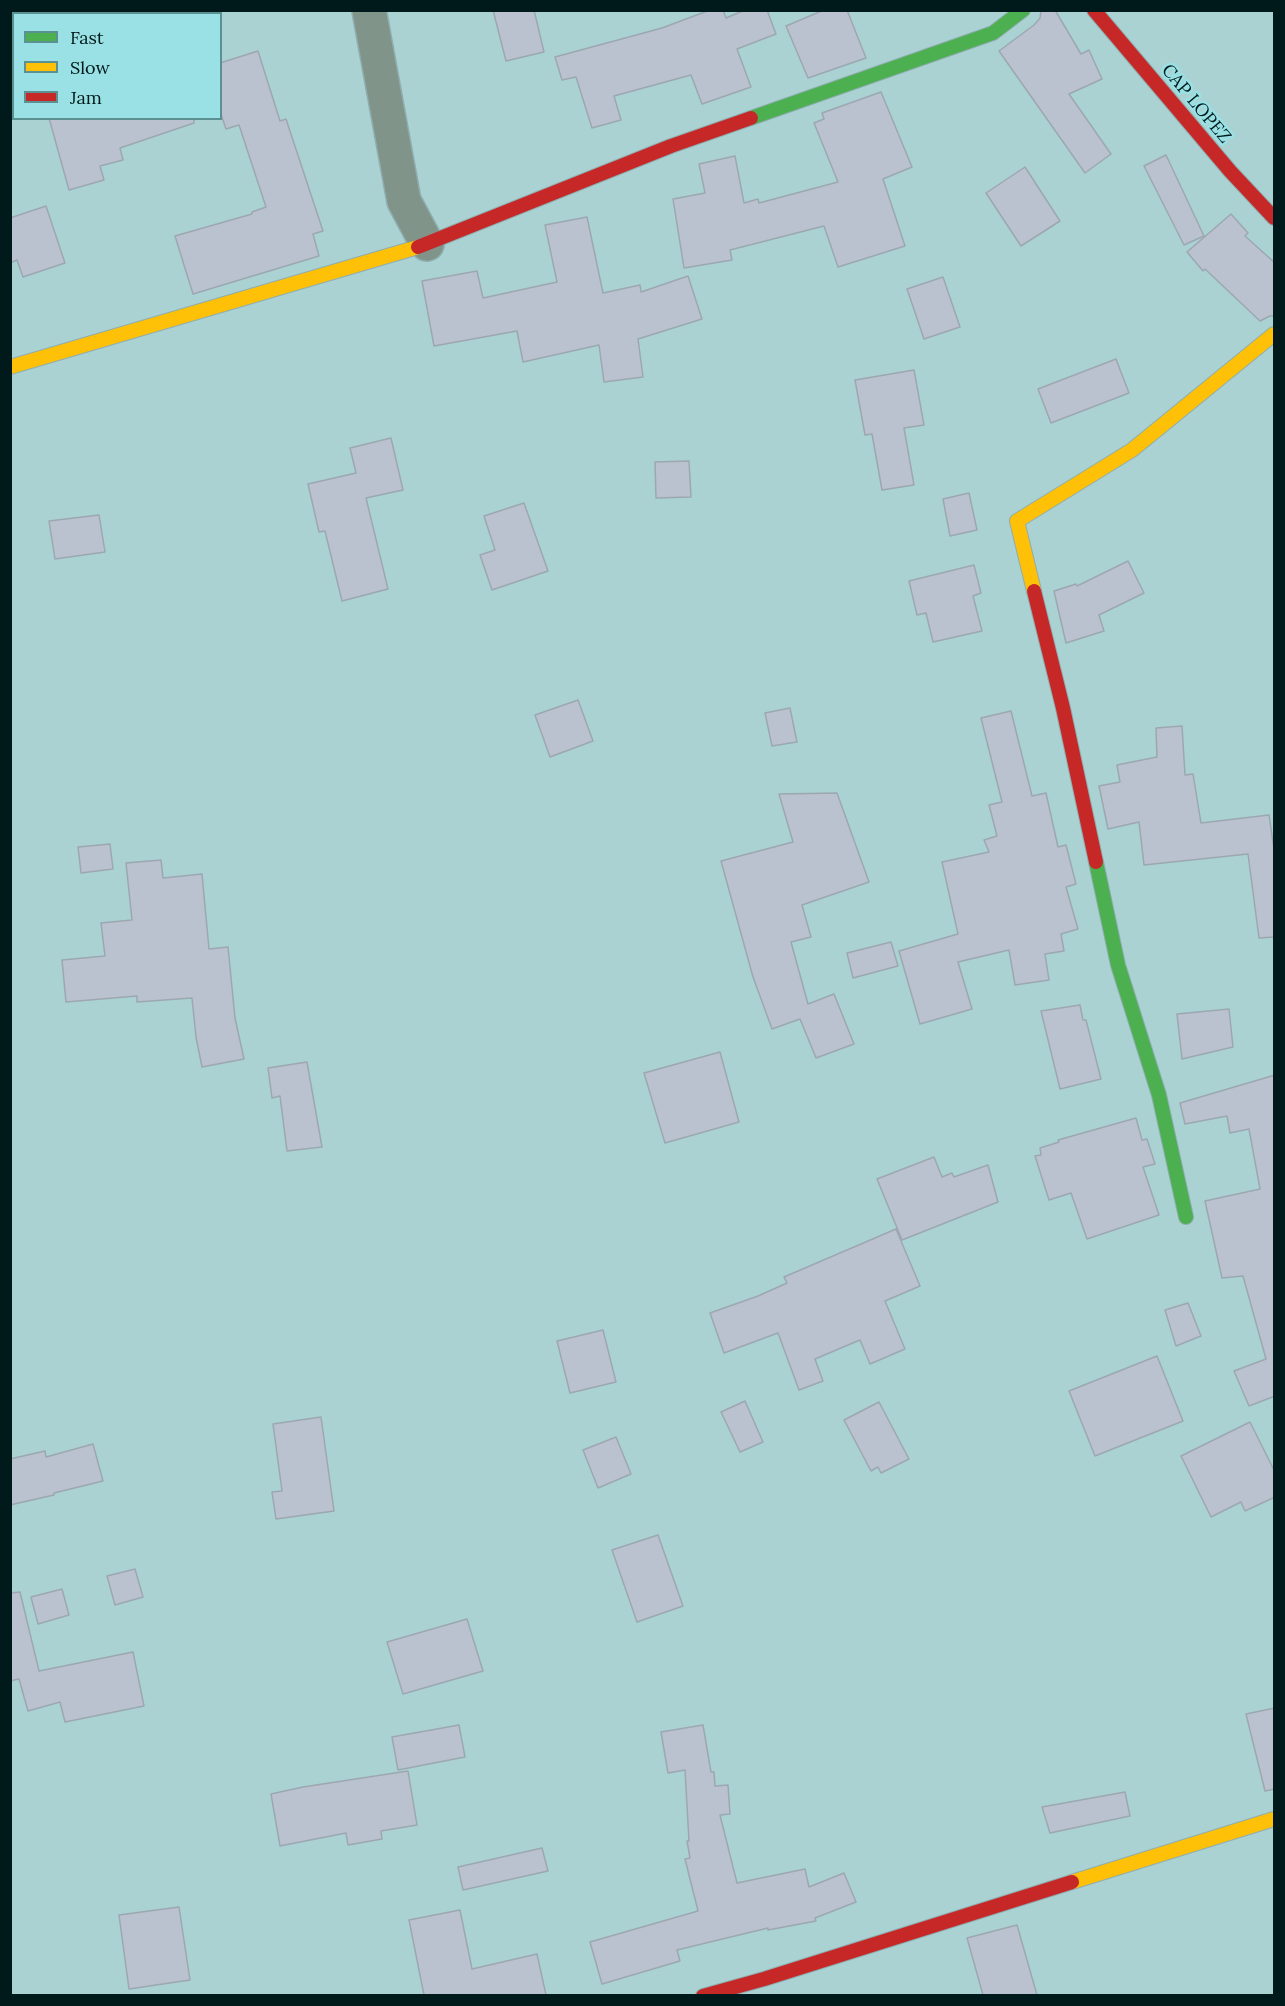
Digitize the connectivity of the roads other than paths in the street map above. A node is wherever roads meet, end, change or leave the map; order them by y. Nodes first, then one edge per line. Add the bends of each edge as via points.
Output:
1 (369, 10) edge
2 (1023, 10) edge
3 (1094, 10) edge
4 (1275, 218) edge
5 (427, 244) junction
6 (1275, 334) edge
7 (10, 367) edge
8 (1186, 1217) dead end
9 (1275, 1819) edge
10 (703, 1995) edge

1 - 5 street via 404,201
2 - 5 street via 993,33 671,146
3 - 4 street, CAP LOPEZ via 1230,171
5 - 7 street
6 - 8 street via 1132,450 1017,521 1063,708 1118,966 1159,1095
9 - 10 street

